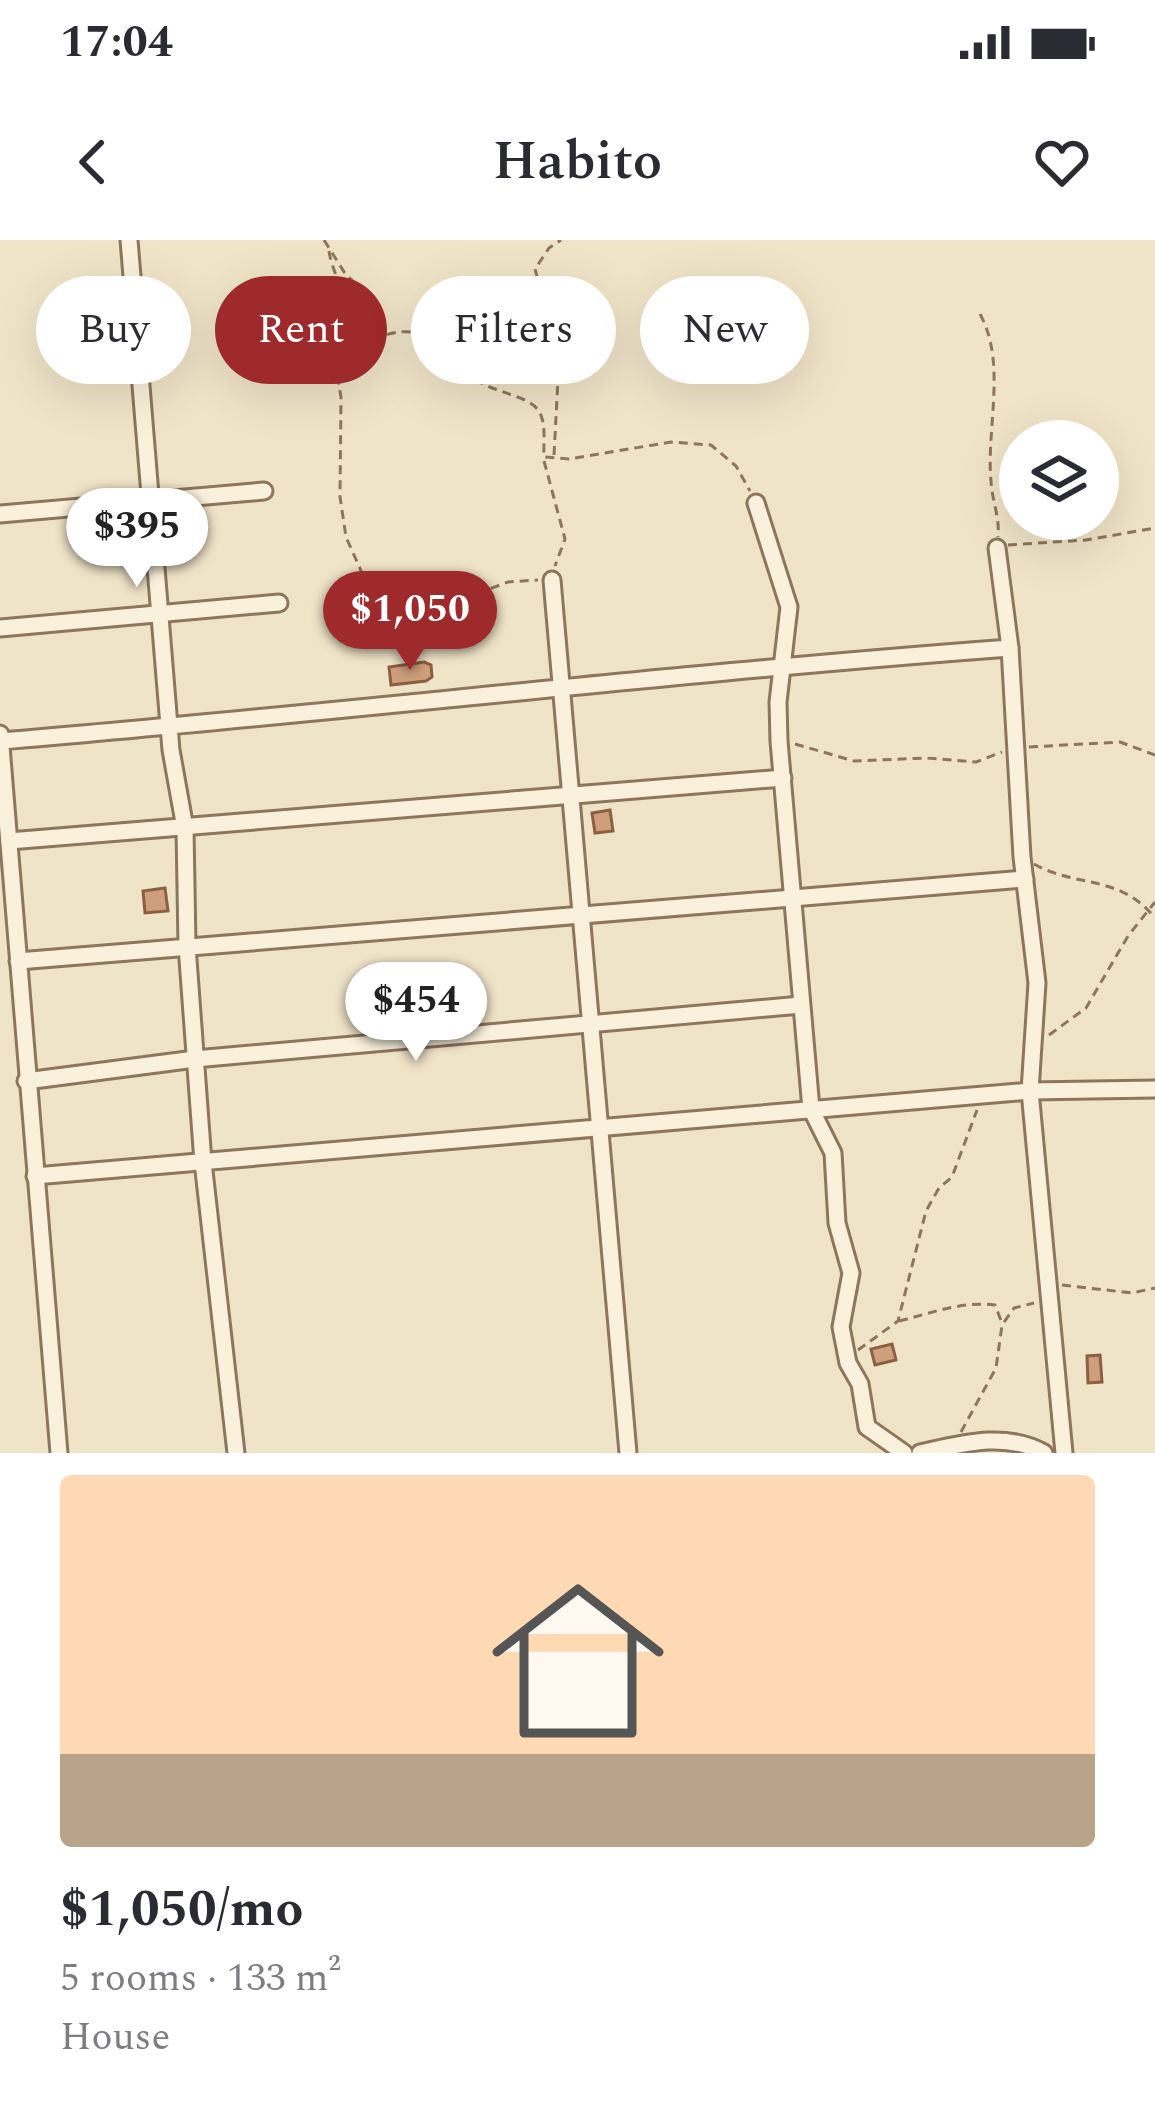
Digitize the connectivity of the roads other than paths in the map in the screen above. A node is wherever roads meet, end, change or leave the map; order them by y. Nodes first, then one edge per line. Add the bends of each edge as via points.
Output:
1 (129, 240) edge
2 (264, 490) dead end
3 (151, 501) junction
4 (756, 503) road end
5 (0, 514) edge
6 (997, 548) road end
7 (553, 580) dead end
8 (279, 603) dead end
9 (160, 614) junction
10 (0, 628) edge
11 (1010, 648) junction
12 (784, 665) junction
13 (562, 690) junction
14 (169, 727) junction
15 (0, 738) edge
16 (783, 778) junction
17 (571, 796) junction
18 (185, 828) junction
19 (9, 842) junction
20 (1025, 879) junction
21 (792, 898) junction
22 (581, 916) junction
23 (187, 946) junction
24 (18, 961) junction
25 (801, 1005) junction
26 (591, 1022) junction
27 (195, 1059) junction
28 (26, 1081) junction
29 (1155, 1089) edge
30 (1030, 1091) junction
31 (811, 1109) junction
32 (600, 1129) junction
33 (203, 1162) junction
34 (35, 1175) junction
35 (59, 1453) edge
36 (236, 1453) edge
37 (628, 1453) edge
38 (904, 1453) edge
39 (920, 1453) edge
40 (1044, 1453) edge
41 (1064, 1453) edge

1 - 3 street
2 - 3 street
3 - 5 street
3 - 9 street
4 - 12 street via 788,607
6 - 11 street
7 - 13 street
8 - 9 street
9 - 10 street
9 - 14 street
11 - 12 street
11 - 20 street
12 - 13 street
12 - 16 street
13 - 14 street
13 - 17 street
14 - 15 street
14 - 18 street
15 - 19 street
16 - 17 street
16 - 21 street
17 - 18 street
17 - 22 street
18 - 19 street
18 - 23 street
19 - 24 street
20 - 21 street
20 - 30 street via 1036,983
21 - 22 street
21 - 25 street
22 - 23 street
22 - 26 street
23 - 24 street
23 - 27 street
24 - 28 street
25 - 26 street
25 - 31 street
26 - 27 street
26 - 32 street
27 - 28 street
27 - 33 street
28 - 34 street
29 - 30 street
30 - 31 street
30 - 41 street
31 - 32 street
31 - 38 street via 833,1154 836,1223 851,1273 841,1327 848,1363 867,1427
32 - 33 street
32 - 37 street
33 - 34 street
33 - 36 street
34 - 35 street
39 - 40 street via 1021,1440

